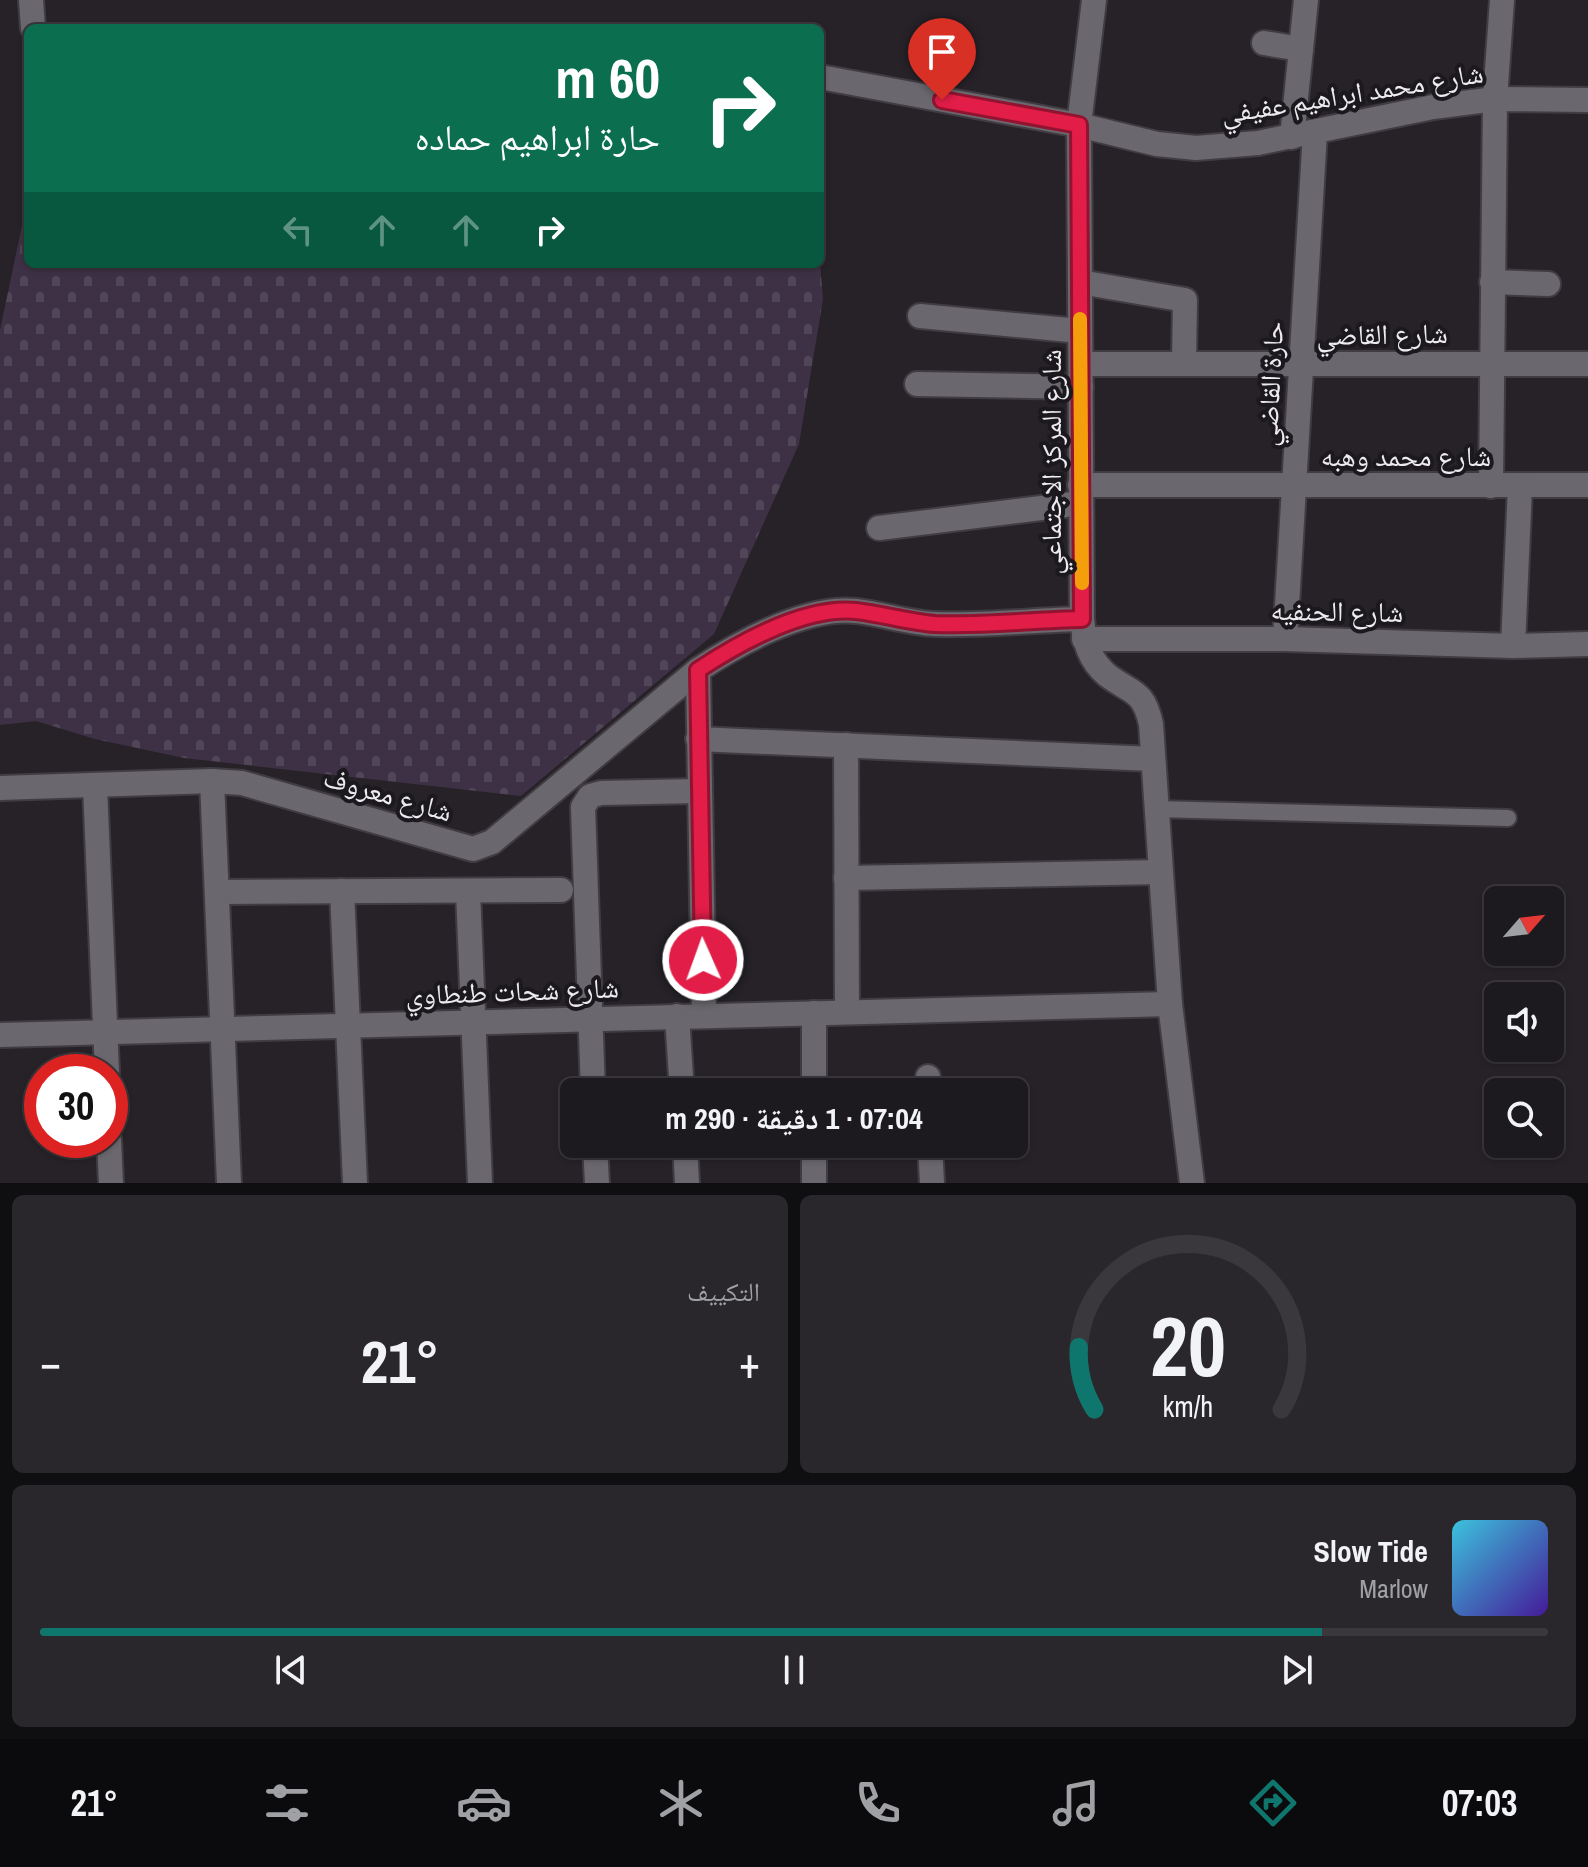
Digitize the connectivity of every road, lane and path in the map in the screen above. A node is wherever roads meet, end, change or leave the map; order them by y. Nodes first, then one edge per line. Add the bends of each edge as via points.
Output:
1 (31, 0) edge
2 (1094, 0) edge
3 (1306, 0) edge
4 (1502, 0) edge
5 (33, 24) edge
6 (1264, 43) dead end
7 (1301, 49) junction
8 (824, 78) edge
9 (1495, 99) junction
10 (1588, 100) edge
11 (1079, 125) junction
12 (1304, 134) junction
13 (1080, 282) junction
14 (1492, 282) junction
15 (1548, 284) dead end
16 (920, 316) dead end
17 (1080, 331) junction
18 (1490, 363) junction
19 (1184, 364) junction
20 (1588, 364) edge
21 (1300, 365) junction
22 (1081, 375) junction
23 (917, 384) dead end
24 (1588, 485) edge
25 (1295, 486) junction
26 (1491, 486) junction
27 (1520, 486) junction
28 (1081, 494) junction
29 (879, 528) dead end
30 (1083, 629) junction
31 (1285, 639) junction
32 (1588, 644) edge
33 (1513, 646) junction
34 (698, 670) junction
35 (698, 739) junction
36 (846, 745) junction
37 (1153, 759) junction
38 (212, 781) junction
39 (95, 786) junction
40 (0, 788) edge
41 (698, 791) junction
42 (1157, 809) junction
43 (1508, 818) dead end
44 (1161, 872) junction
45 (846, 878) junction
46 (561, 890) dead end
47 (342, 891) junction
48 (468, 891) junction
49 (217, 892) junction
50 (1170, 1004) junction
51 (847, 1012) junction
52 (814, 1013) junction
53 (677, 1016) junction
54 (704, 1016) junction
55 (590, 1019) junction
56 (471, 1022) junction
57 (348, 1025) junction
58 (223, 1028) junction
59 (105, 1032) junction
60 (0, 1035) edge
61 (106, 1054) edge
62 (592, 1078) edge
63 (681, 1078) edge
64 (814, 1078) edge
65 (110, 1158) edge
66 (596, 1158) edge
67 (686, 1158) edge
68 (814, 1158) edge
69 (931, 1158) edge
70 (111, 1183) edge
71 (229, 1183) edge
72 (355, 1183) edge
73 (480, 1183) edge
74 (597, 1183) edge
75 (687, 1183) edge
76 (814, 1183) edge
77 (932, 1183) edge
78 (1192, 1183) edge

1 - 5 street
2 - 11 street, شارع المركز الاجتماعي
3 - 7 street, حارة القاضي
4 - 9 street
6 - 7 street
7 - 12 street, حارة القاضي
8 - 11 street, شارع محمد ابراهيم عفيفي
9 - 10 street, شارع محمد ابراهيم عفيفي
9 - 12 street, شارع محمد ابراهيم عفيفي
9 - 14 street
11 - 12 street, شارع محمد ابراهيم عفيفي via 1196,148
11 - 13 street, شارع المركز الاجتماعي
12 - 21 street, حارة القاضي
13 - 17 street, شارع المركز الاجتماعي
13 - 19 street via 1185,300
14 - 15 street
14 - 18 street
16 - 17 street
17 - 22 street, شارع المركز الاجتماعي
18 - 20 street, شارع القاضي
18 - 21 street, شارع القاضي
18 - 26 street
19 - 21 street, شارع القاضي
19 - 22 street, شارع القاضي
21 - 25 street, حارة القاضي
22 - 23 street, شارع القاضي
22 - 28 street, شارع المركز الاجتماعي
24 - 27 street, شارع محمد وهبه
25 - 26 street, شارع محمد وهبه
25 - 28 street, شارع محمد وهبه
25 - 31 street, حارة القاضي
26 - 27 street, شارع محمد وهبه
27 - 33 street
28 - 29 street, شارع محمد وهبه
28 - 30 street, شارع المركز الاجتماعي
30 - 31 street, شارع الحنفيه
30 - 34 street, شارع الحنفيه via 934,624 839,612 771,629
30 - 37 street via 1092,658 1107,675 1140,696 1148,709
31 - 33 street, شارع الحنفيه
32 - 33 street, شارع الحنفيه
34 - 35 street
34 - 38 street, شارع معروف via 483,847 462,847 242,783
35 - 36 street
35 - 41 street
36 - 37 street
36 - 45 street
37 - 42 street
38 - 39 street, شارع معروف
38 - 49 street
39 - 40 street, شارع معروف
39 - 59 street
41 - 54 street
41 - 55 street via 601,793 590,796 583,807
42 - 43 lane
42 - 44 street
44 - 45 street
44 - 50 street
45 - 51 street
46 - 48 street
47 - 48 street
47 - 49 street
47 - 57 street
48 - 56 street
49 - 58 street
50 - 51 street, شارع شحات طنطاوي
50 - 78 street
51 - 52 street, شارع شحات طنطاوي
52 - 54 street, شارع شحات طنطاوي
52 - 64 street
53 - 54 street, شارع شحات طنطاوي
53 - 55 street, شارع شحات طنطاوي
53 - 63 street
55 - 56 street, شارع شحات طنطاوي
55 - 62 street
56 - 57 street, شارع شحات طنطاوي
56 - 73 street
57 - 58 street, شارع شحات طنطاوي
57 - 72 street
58 - 59 street, شارع شحات طنطاوي
58 - 71 street
59 - 60 street, شارع شحات طنطاوي
59 - 61 street
65 - 70 street
66 - 74 street
67 - 75 street
68 - 76 street
69 - 77 street

